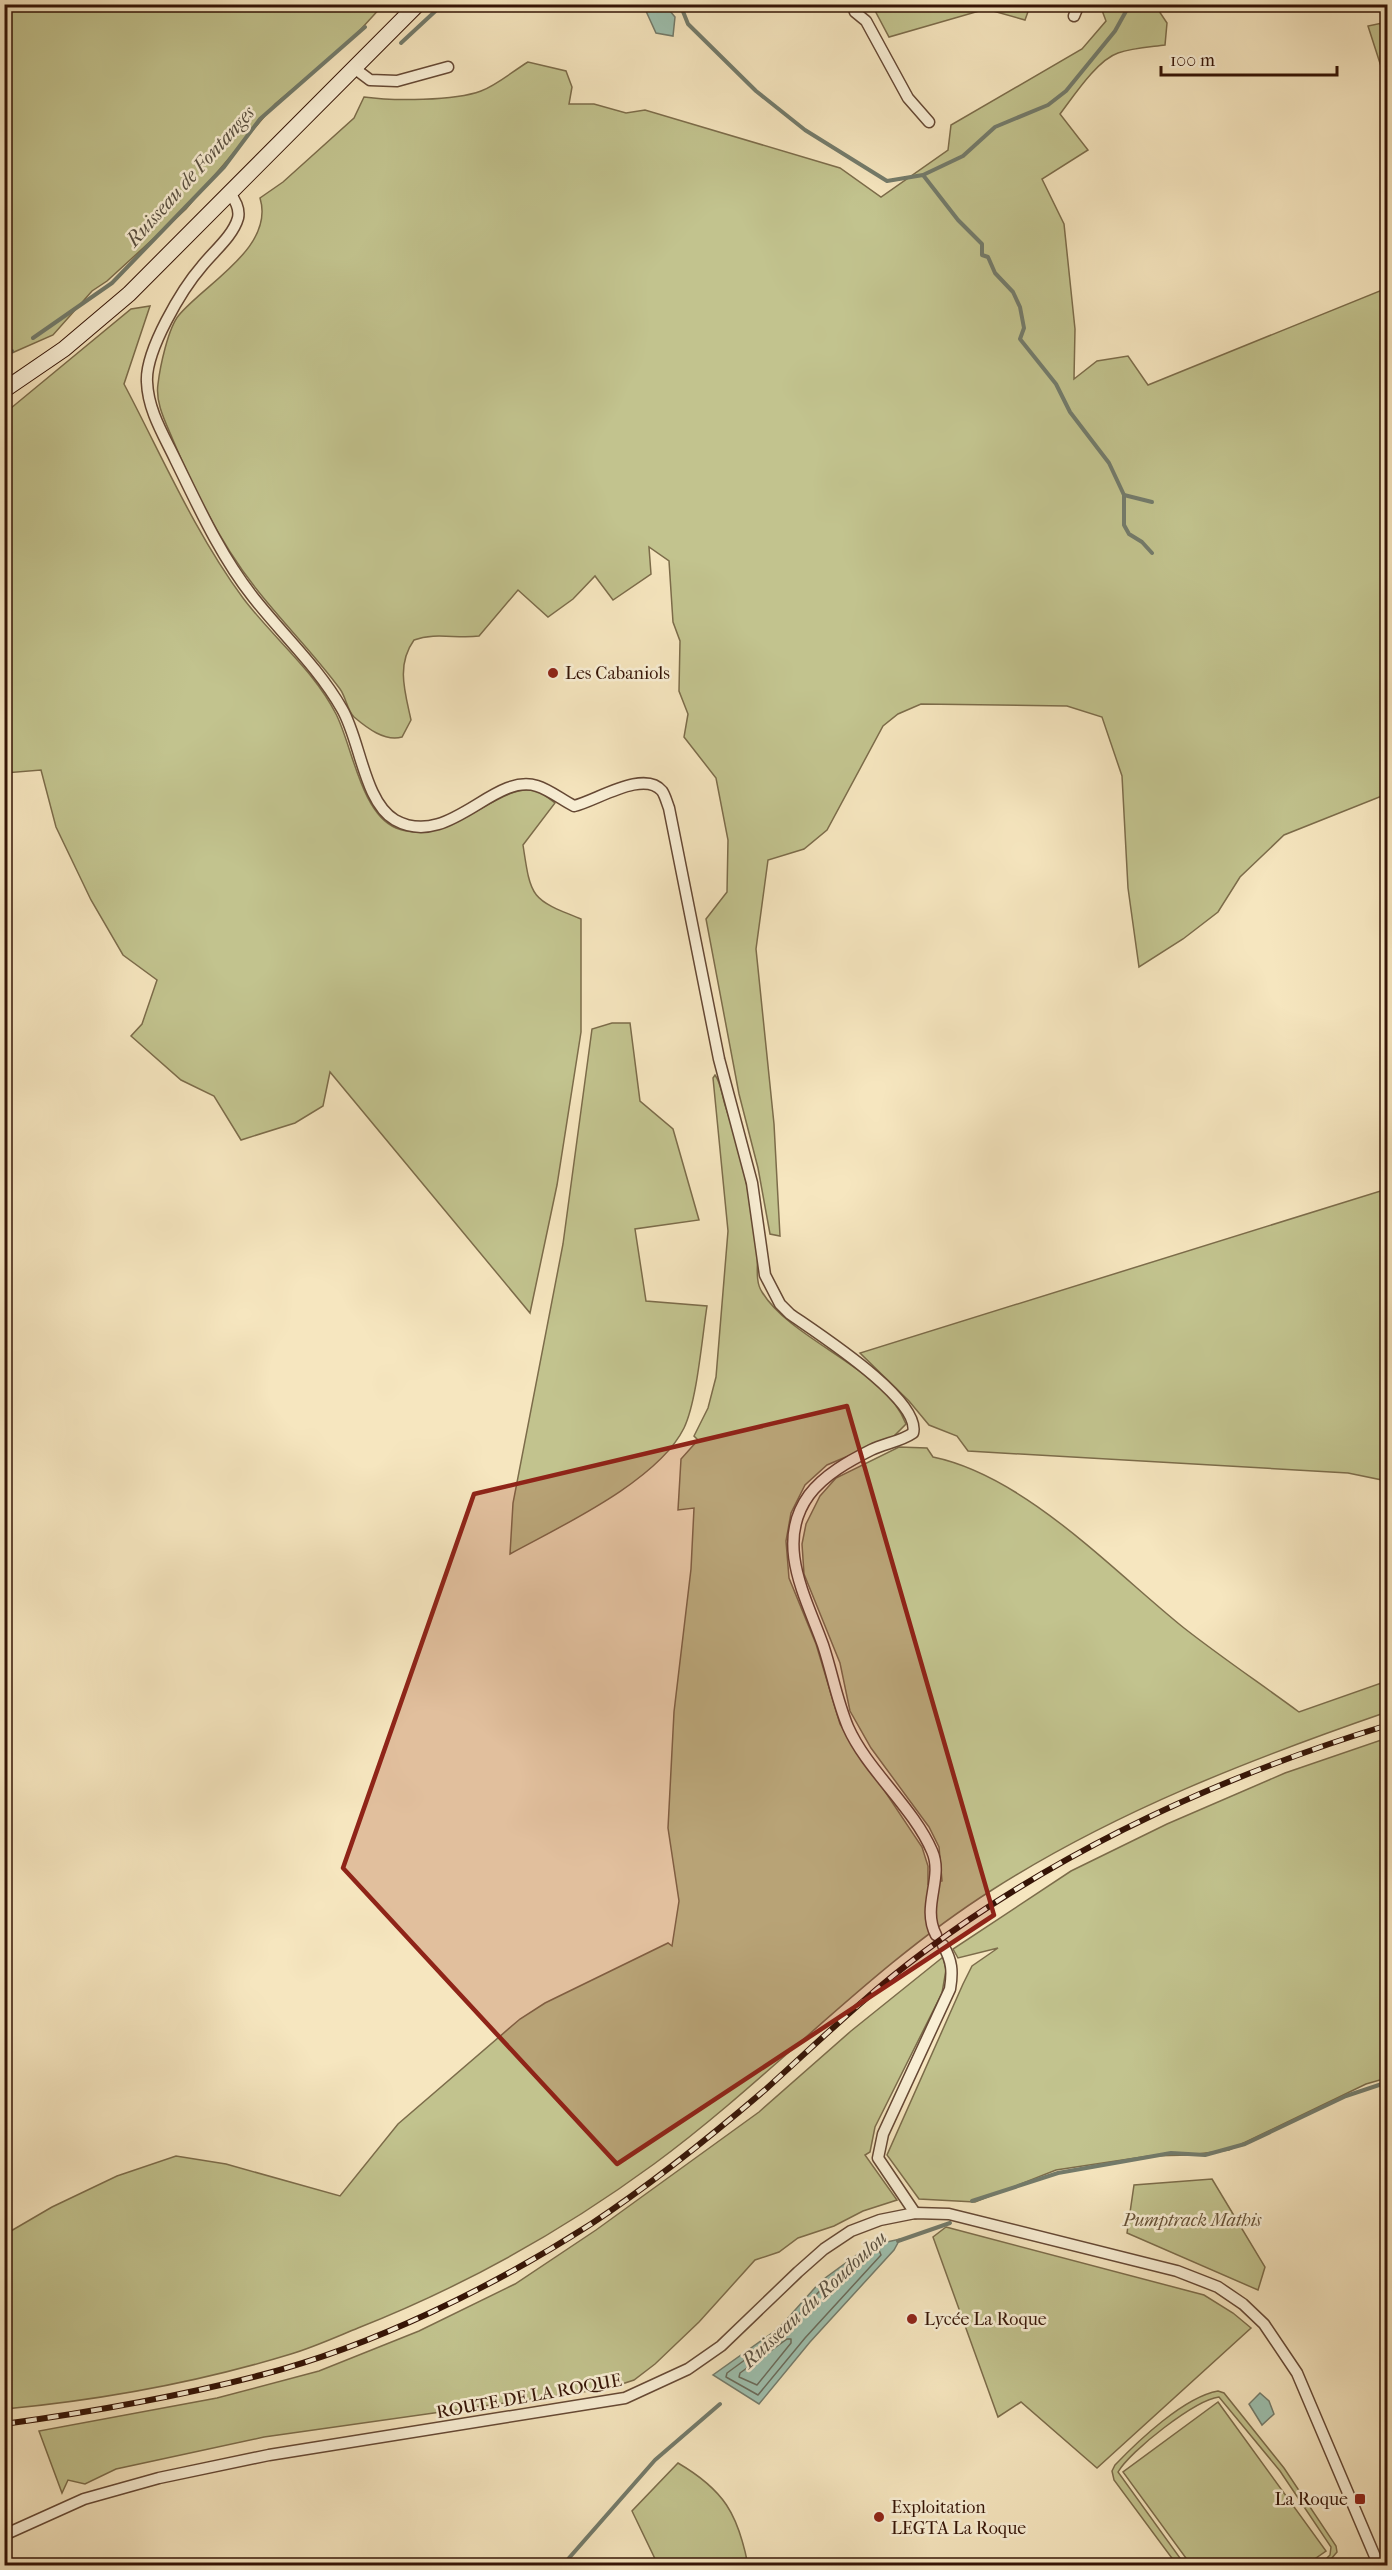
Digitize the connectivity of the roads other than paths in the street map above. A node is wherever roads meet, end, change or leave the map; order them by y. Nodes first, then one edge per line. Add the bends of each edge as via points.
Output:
1 (418, 4) edge
2 (852, 4) edge
3 (1079, 4) edge
4 (1074, 16) dead end
5 (448, 67) dead end
6 (354, 68) junction
7 (929, 122) dead end
8 (229, 194) junction
9 (4, 390) edge
10 (936, 1935) dead end
11 (943, 1946) dead end
12 (915, 2213) junction
13 (4, 2535) edge
14 (1377, 2565) edge

1 - 6 main road
2 - 7 street via 866,21 908,98
3 - 4 street
5 - 6 street via 397,81 370,80
6 - 8 main road
8 - 9 main road via 129,294 64,349
8 - 10 street via 239,213 234,228 186,285 158,340 146,379 151,409 211,533 251,595 328,684 352,725 374,796 396,820 422,827 442,824 510,788 536,786 574,806 628,784 651,784 662,791 669,808 719,1059 752,1183 765,1275 780,1304 861,1365 908,1408 915,1426 905,1438 872,1450 827,1476 809,1495 797,1519 793,1547 796,1578 823,1645 849,1728 933,1853 936,1872 929,1921
11 - 12 street via 953,1971 950,1989 883,2134 878,2158
12 - 13 street, ROUTE DE LA ROQUE via 851,2231 824,2249 721,2346 688,2369 625,2398 269,2455 159,2478 84,2499
12 - 14 street, ROUTE DE LA ROQUE via 976,2219 1177,2271 1218,2288 1243,2304 1264,2324 1297,2373

